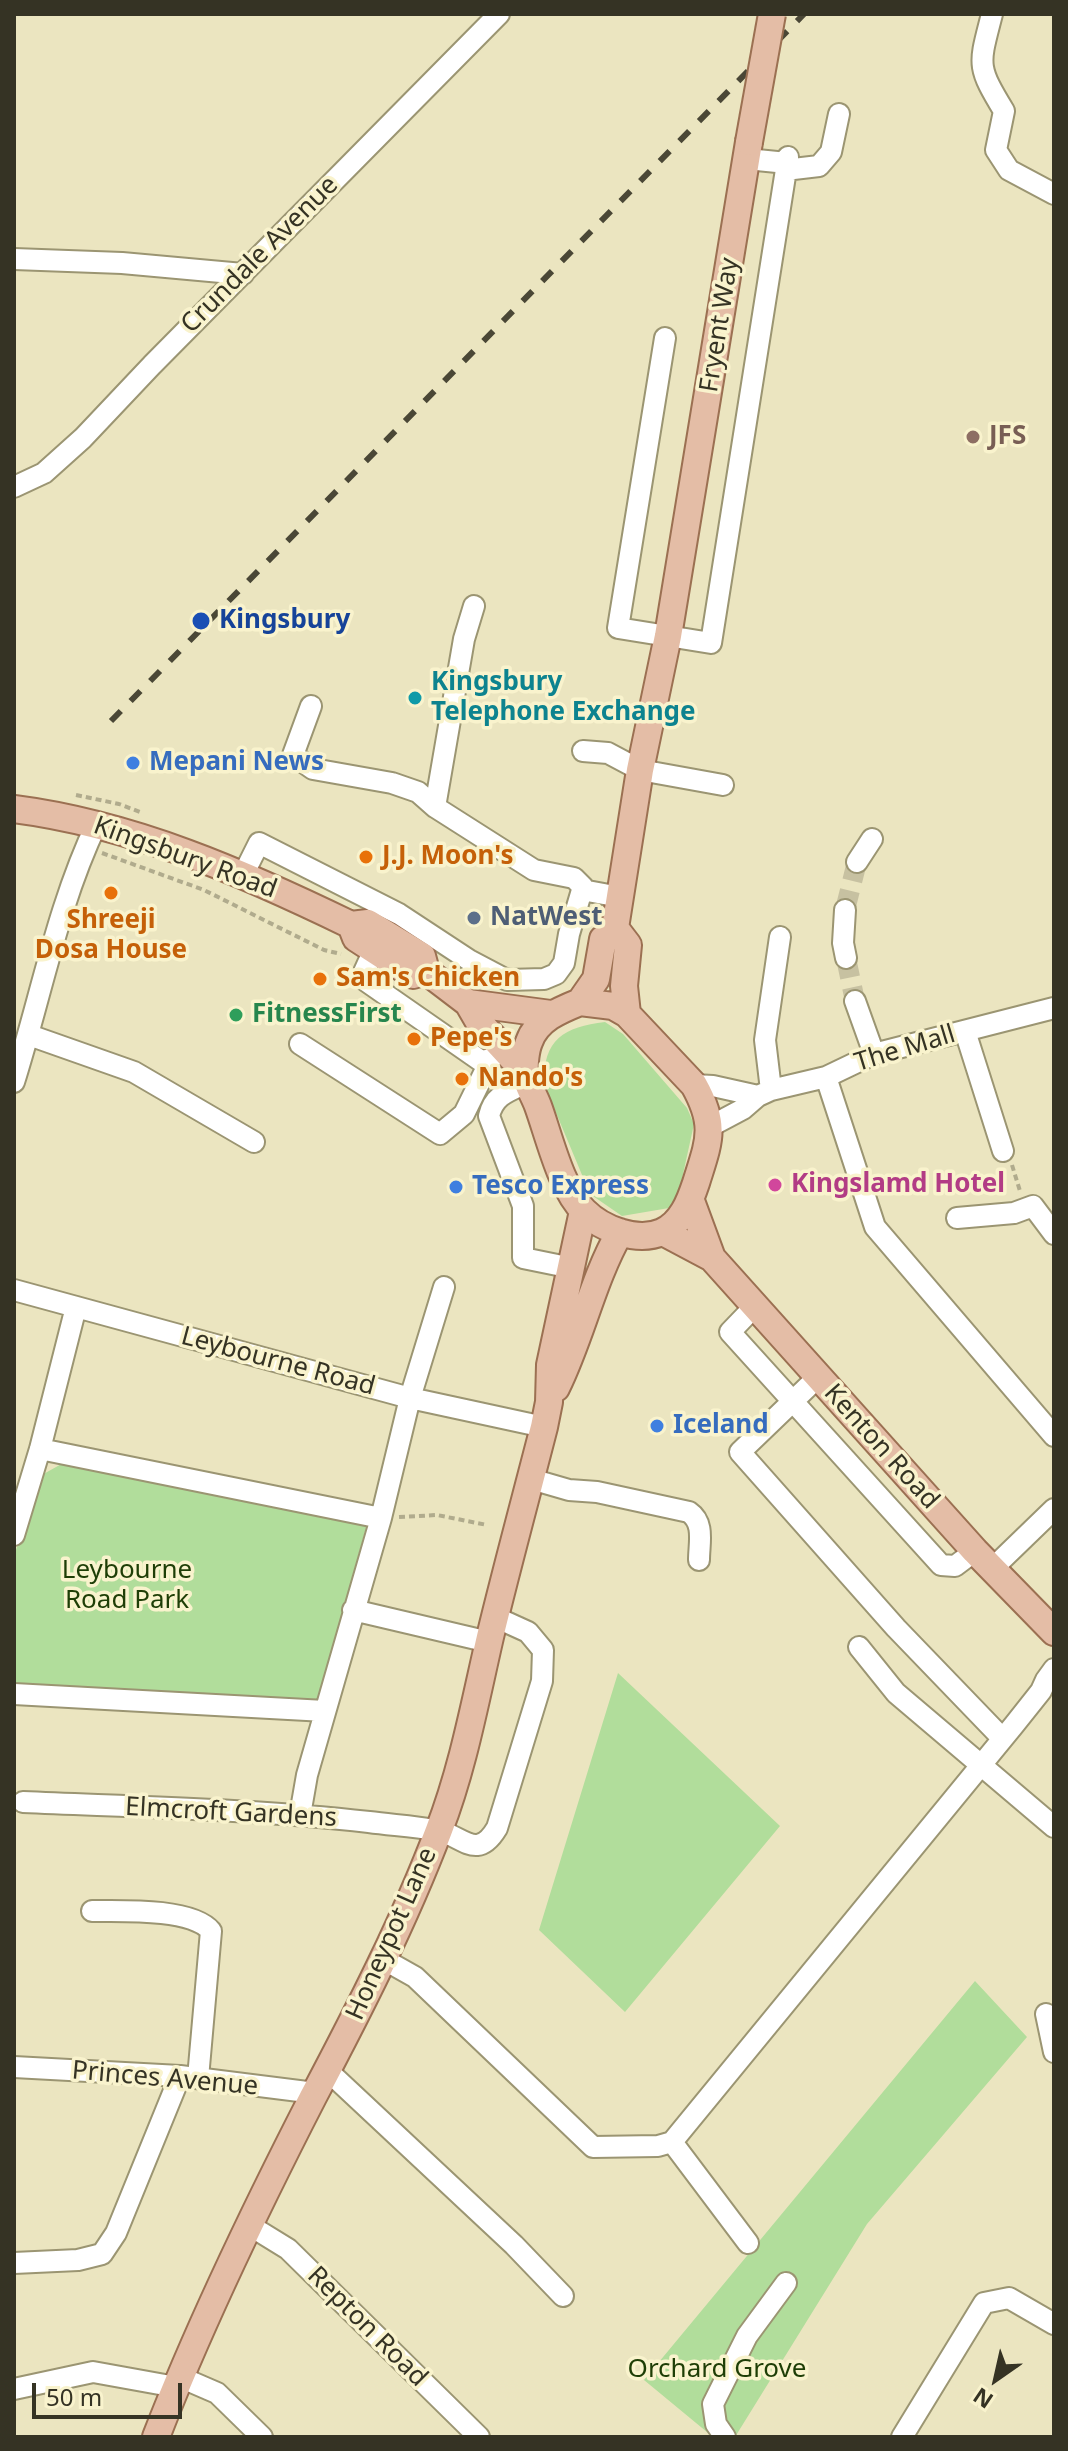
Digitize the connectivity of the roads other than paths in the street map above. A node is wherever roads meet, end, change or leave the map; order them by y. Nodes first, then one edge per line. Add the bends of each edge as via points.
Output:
1 (499, 14) edge
2 (772, 14) edge
3 (992, 14) edge
4 (839, 114) dead end
5 (748, 151) junction
6 (787, 163) junction
7 (1054, 194) edge
8 (14, 259) edge
9 (243, 274) junction
10 (665, 338) dead end
11 (14, 487) edge
12 (474, 606) dead end
13 (668, 636) junction
14 (311, 706) dead end
15 (583, 751) dead end
16 (640, 770) junction
17 (723, 785) dead end
18 (435, 807) junction
19 (14, 809) edge
20 (97, 823) junction
21 (872, 839) dead end
22 (857, 862) tunnel mouth
23 (243, 875) junction
24 (582, 890) junction
25 (620, 897) junction
26 (845, 910) tunnel mouth
27 (351, 925) junction
28 (615, 931) junction
29 (780, 937) dead end
30 (363, 954) junction
31 (846, 958) tunnel mouth
32 (426, 971) junction
33 (855, 1001) tunnel mouth
34 (580, 1002) junction
35 (468, 1003) junction
36 (1054, 1008) edge
37 (551, 1014) junction
38 (627, 1014) junction
39 (965, 1031) junction
40 (29, 1035) junction
41 (300, 1044) dead end
42 (497, 1053) junction
43 (874, 1054) junction
44 (526, 1076) junction
45 (826, 1077) junction
46 (14, 1082) edge
47 (694, 1085) junction
48 (764, 1093) junction
49 (711, 1126) junction
50 (254, 1142) dead end
51 (1003, 1151) road end
52 (691, 1201) junction
53 (583, 1211) junction
54 (957, 1218) dead end
55 (620, 1232) junction
56 (663, 1232) junction
57 (1054, 1234) edge
58 (712, 1258) junction
59 (572, 1268) junction
60 (444, 1287) dead end
61 (14, 1290) edge
62 (755, 1306) junction
63 (76, 1307) junction
64 (817, 1378) junction
65 (410, 1398) junction
66 (793, 1401) junction
67 (547, 1414) junction
68 (1054, 1436) edge
69 (40, 1449) junction
70 (531, 1479) junction
71 (1054, 1509) edge
72 (381, 1518) junction
73 (14, 1535) edge
74 (699, 1560) dead end
75 (984, 1560) junction
76 (353, 1610) junction
77 (495, 1617) junction
78 (1054, 1632) edge
79 (489, 1642) junction
80 (859, 1647) dead end
81 (1054, 1669) edge
82 (14, 1694) edge
83 (325, 1711) junction
84 (1002, 1738) junction
85 (982, 1764) junction
86 (23, 1802) dead end
87 (300, 1815) junction
88 (1054, 1827) edge
89 (439, 1830) junction
90 (92, 1911) dead end
91 (383, 1959) junction
92 (1044, 2010) edge
93 (1054, 2052) edge
94 (14, 2067) edge
95 (189, 2077) junction
96 (322, 2083) junction
97 (672, 2142) junction
98 (249, 2225) junction
99 (748, 2243) dead end
100 (14, 2263) edge
101 (786, 2283) dead end
102 (563, 2296) dead end
103 (1054, 2324) edge
104 (178, 2382) junction
105 (14, 2389) edge
106 (156, 2437) edge
107 (262, 2437) edge
108 (479, 2437) edge
109 (725, 2437) edge
110 (902, 2437) edge

1 - 9 street, Crundale Avenue
2 - 5 main road, Fryent Way, bridge
3 - 7 street via 980,61 1004,111 996,150 1009,170
4 - 6 street via 831,152 819,166
5 - 6 street
5 - 13 main road, Fryent Way
6 - 13 street, Fryent Way via 711,643
8 - 9 street
9 - 11 street, Crundale Avenue via 83,438 44,473
10 - 13 street via 618,628
12 - 18 street
13 - 16 main road, Fryent Way
14 - 18 street via 293,755 313,769 418,792
15 - 16 street via 608,753
16 - 17 street
16 - 25 main road, Fryent Way
18 - 24 street via 534,870 574,878
19 - 20 main road, Kingsbury Road
20 - 23 main road, Kingsbury Road
20 - 40 street via 53,947
21 - 22 street
23 - 24 street via 259,843 399,914 507,980 556,974 564,963
23 - 27 main road, Kingsbury Road
24 - 25 street
25 - 28 main road, Fryent Way
26 - 31 street
27 - 30 main road, Kingsbury Road
27 - 32 main road, Kingsbury Road via 368,923 422,956
28 - 34 main road, Fryent Way via 603,939 596,979
28 - 38 main road, Fryent Way via 628,945
29 - 48 street via 765,1040
30 - 32 main road, Kingsbury Road via 413,975
30 - 42 street via 366,981 481,1061
32 - 35 main road, Kingsbury Road
33 - 43 street
34 - 37 main road
34 - 38 main road via 613,1006
35 - 37 main road, Kingsbury Road
35 - 42 main road, Kingsbury Road
36 - 39 street, The Mall
37 - 44 main road via 528,1042
38 - 47 main road
39 - 43 street, The Mall
39 - 51 street
40 - 46 street
40 - 50 street via 134,1072
41 - 42 street via 440,1134 464,1114
42 - 44 main road, Kingsbury Road
43 - 45 street, The Mall
44 - 53 main road via 565,1181
44 - 59 street via 498,1096 489,1116 523,1206 523,1258
45 - 48 street, The Mall
45 - 68 street via 875,1227
47 - 48 street, The Mall
47 - 49 main road
48 - 49 street, The Mall
49 - 52 main road
52 - 56 main road
52 - 58 main road, Kenton Road
53 - 55 main road
53 - 59 main road, Honeypot Lane
54 - 57 street via 1030,1208
55 - 56 main road
55 - 67 main road, Honeypot Lane
56 - 58 main road, Kenton Road
58 - 62 main road, Kenton Road
59 - 67 main road, Honeypot Lane via 550,1365
60 - 65 street
61 - 63 street, Leybourne Road
62 - 64 main road, Kenton Road
62 - 66 street via 730,1332
63 - 65 street, Leybourne Road
63 - 69 street
64 - 66 street
64 - 75 main road, Kenton Road
65 - 67 street, Leybourne Road
65 - 72 street
66 - 75 street via 941,1565
66 - 84 street via 740,1452
67 - 70 main road, Honeypot Lane
69 - 72 street
69 - 73 street
70 - 74 street via 689,1512 700,1525
70 - 77 main road, Honeypot Lane
71 - 75 street
72 - 76 street
75 - 78 main road, Kenton Road
76 - 79 street
76 - 83 street
77 - 79 main road, Honeypot Lane
77 - 89 street, Elmcroft Gardens via 528,1632 543,1650 542,1681 489,1841 478,1846
79 - 89 main road, Honeypot Lane
80 - 85 street via 896,1693
81 - 84 street
82 - 83 street
83 - 87 street
84 - 85 street
85 - 88 street
85 - 97 street
86 - 87 street, Elmcroft Gardens
87 - 89 street, Elmcroft Gardens
89 - 91 main road, Honeypot Lane
90 - 95 street via 152,1912 195,1921 211,1931
91 - 96 main road, Honeypot Lane
91 - 97 street via 415,1977 593,2147
92 - 93 street
94 - 95 street, Princes Avenue
95 - 96 street, Princes Avenue
95 - 100 street via 102,2254
96 - 98 main road, Honeypot Lane
96 - 102 street via 514,2245
97 - 99 street
98 - 104 main road, Honeypot Lane
98 - 108 street, Repton Road via 288,2249
101 - 109 street via 747,2336 713,2404 716,2424
103 - 110 street via 1009,2298 984,2303
104 - 105 street via 93,2372
104 - 106 main road, Honeypot Lane
104 - 107 street via 217,2393

